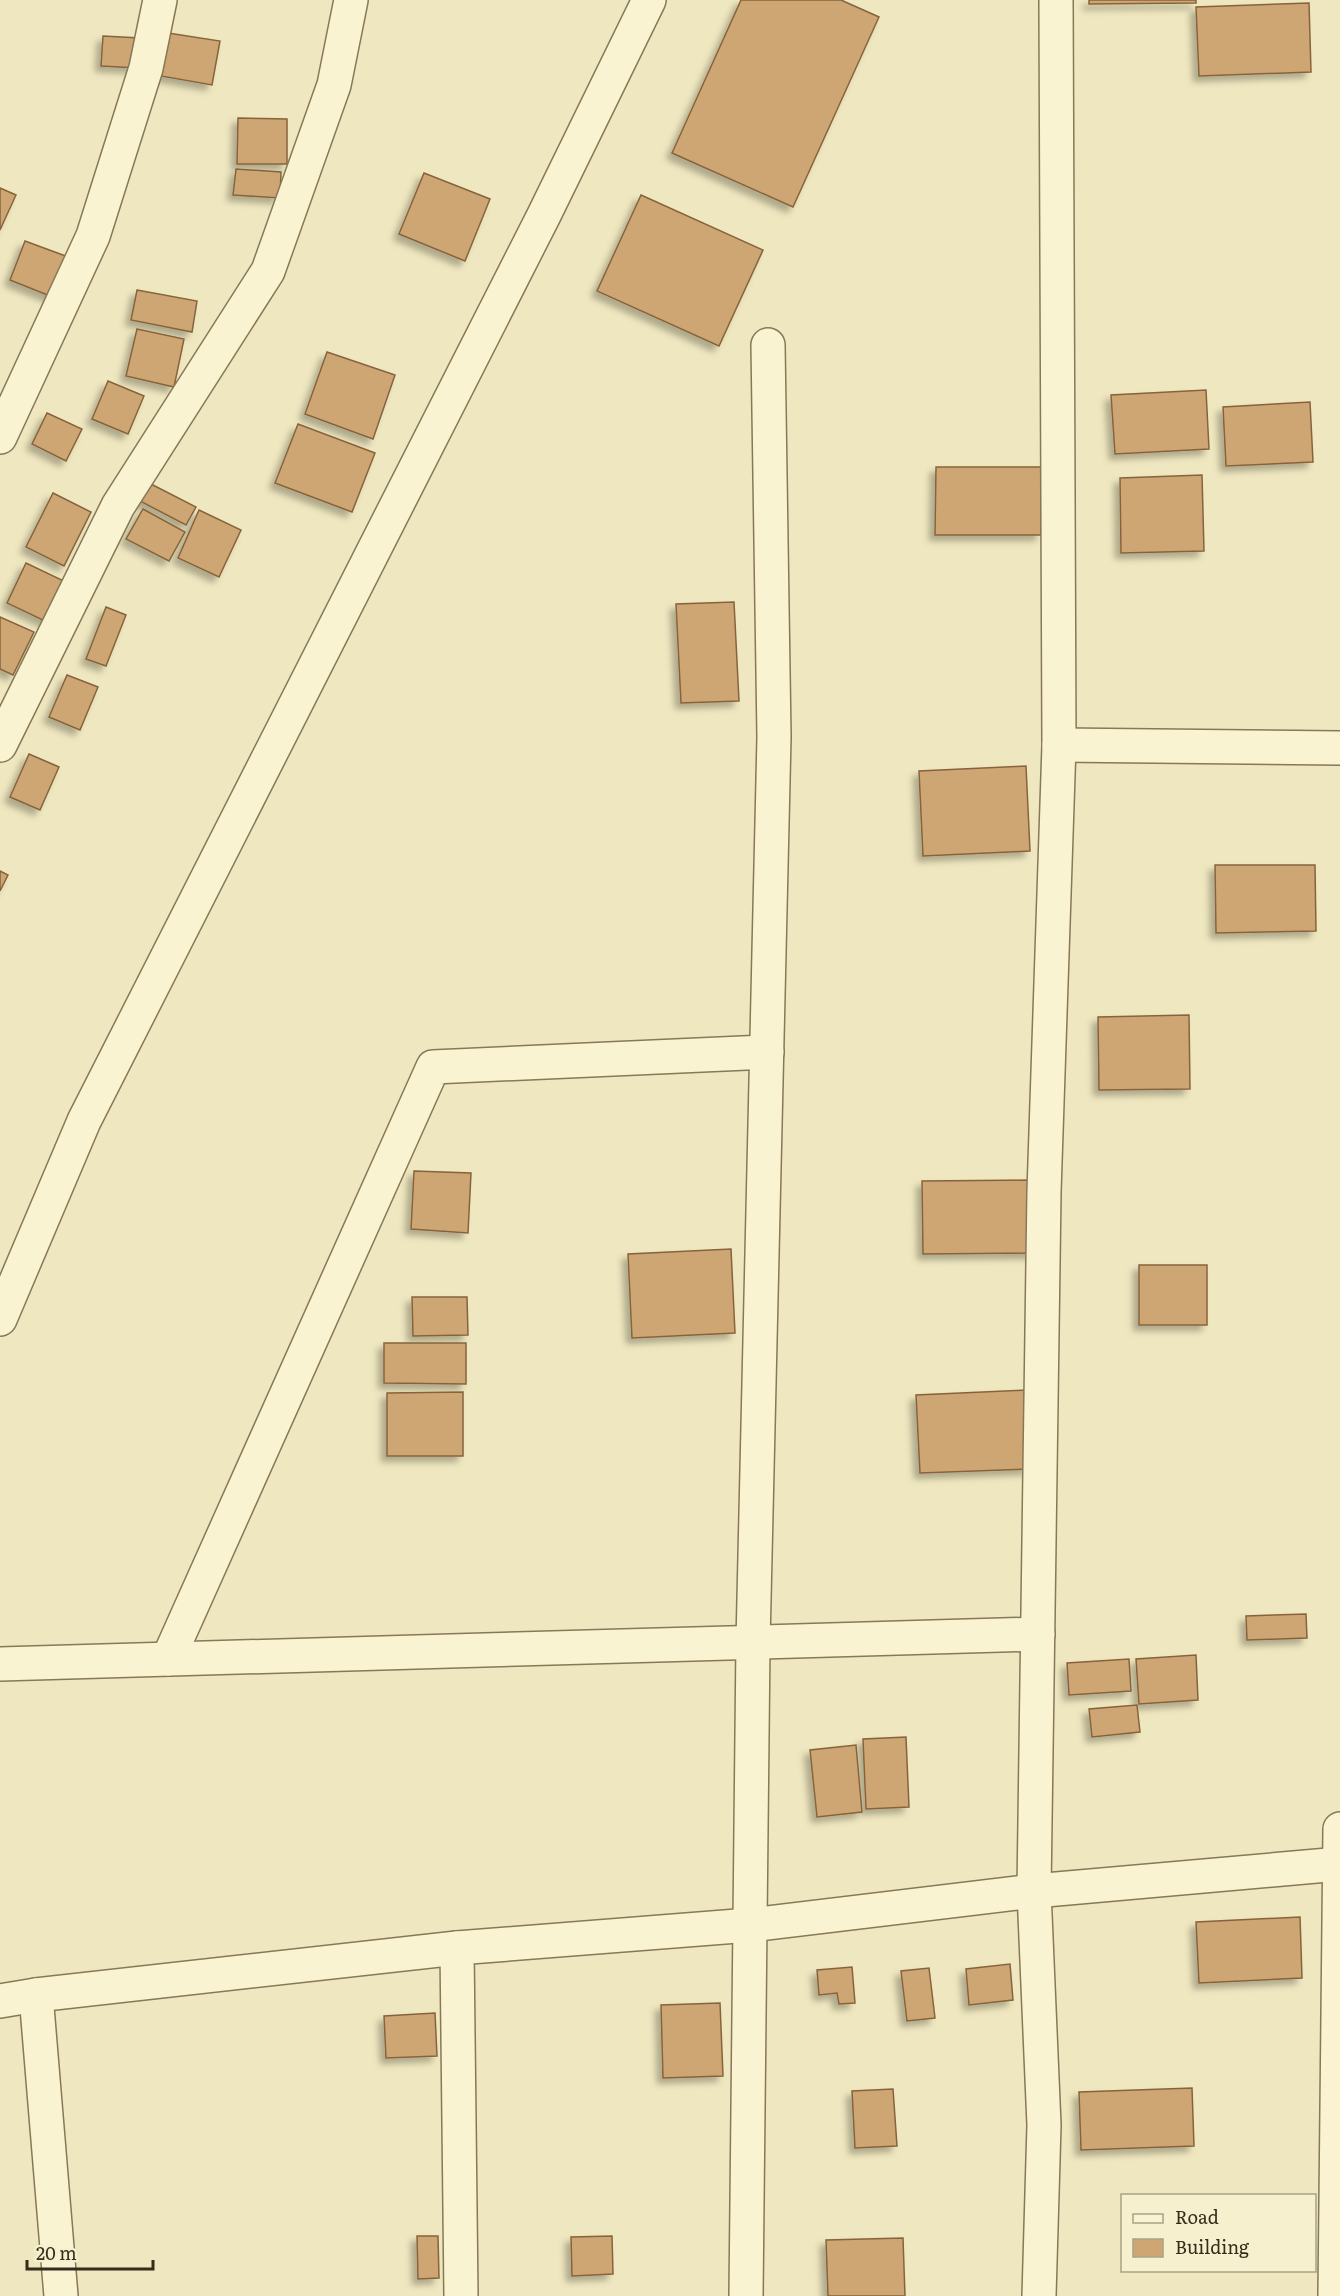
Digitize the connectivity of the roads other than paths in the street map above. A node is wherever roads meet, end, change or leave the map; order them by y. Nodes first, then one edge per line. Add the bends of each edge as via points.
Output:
1 (160, 0) edge
2 (351, 0) edge
3 (649, 0) edge
4 (1056, 0) edge
5 (768, 345) dead end
6 (0, 437) edge
7 (1059, 745) junction
8 (0, 746) edge
9 (1340, 748) edge
10 (766, 1052) junction
11 (0, 1319) edge
12 (1038, 1634) junction
13 (753, 1642) junction
14 (168, 1659) junction
15 (0, 1664) edge
16 (1340, 1829) edge
17 (1340, 1864) edge
18 (1034, 1891) junction
19 (750, 1925) junction
20 (457, 1948) junction
21 (36, 1995) junction
22 (0, 2001) edge
23 (61, 2296) edge
24 (461, 2296) edge
25 (746, 2296) edge
26 (1039, 2296) edge
27 (1335, 2296) edge

1 - 6 street via 146,68 93,236
2 - 8 street via 334,85 268,271 118,506
3 - 11 street via 544,215 84,1121
4 - 7 street
5 - 10 street via 774,737
7 - 9 street
7 - 12 street via 1044,1192
10 - 13 street
10 - 14 street via 433,1067
12 - 13 street
12 - 18 street
13 - 14 street
13 - 19 street
14 - 15 street
16 - 17 street
17 - 18 street
17 - 27 street
18 - 19 street
18 - 26 street via 1044,2125
19 - 20 street
19 - 25 street
20 - 21 street
20 - 24 street
21 - 22 street
21 - 23 street

